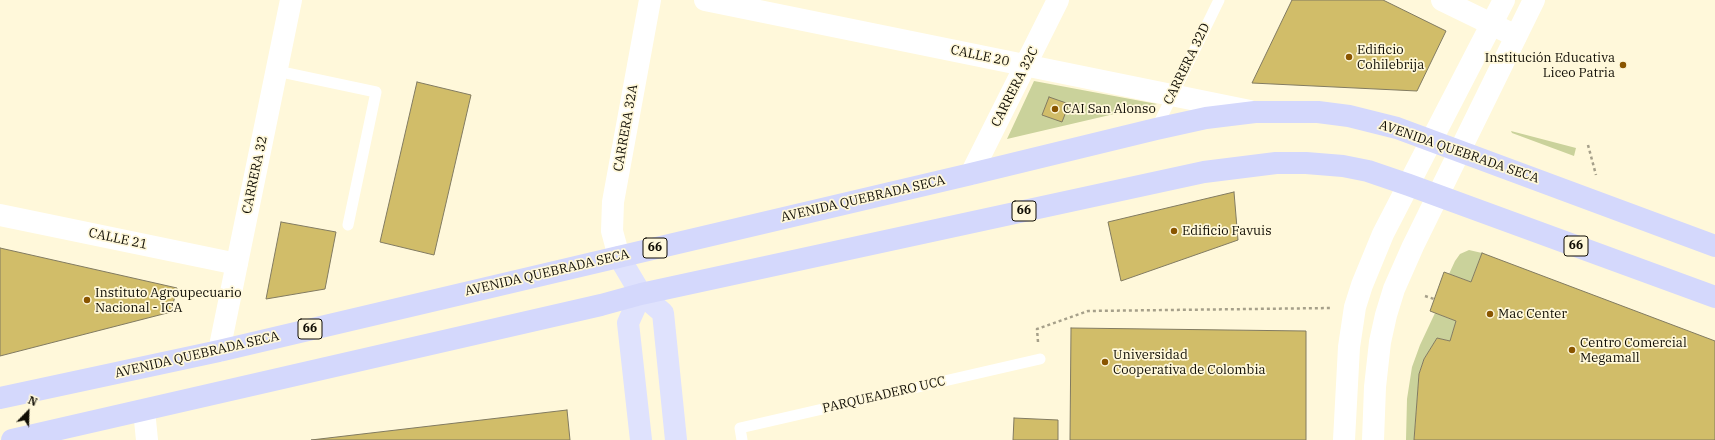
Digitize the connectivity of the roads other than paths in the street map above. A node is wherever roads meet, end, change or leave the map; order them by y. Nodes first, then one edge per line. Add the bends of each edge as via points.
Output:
1 (292, 0) edge
2 (650, 0) edge
3 (704, 0) edge
4 (1058, 0) edge
5 (1219, 0) edge
6 (1442, 0) edge
7 (1504, 0) edge
8 (1534, 0) edge
9 (1492, 24) junction
10 (1516, 36) junction
11 (1026, 66) junction
12 (277, 71) junction
13 (1172, 95) junction
14 (1255, 112) junction
15 (1156, 129) junction
16 (1432, 140) junction
17 (1460, 150) junction
18 (971, 174) junction
19 (1409, 185) junction
20 (1438, 195) junction
21 (0, 215) edge
22 (348, 225) dead end
23 (1715, 246) edge
24 (619, 256) junction
25 (237, 264) junction
26 (641, 294) junction
27 (1715, 297) edge
28 (219, 351) junction
29 (1040, 359) road end
30 (0, 398) edge
31 (144, 410) junction
32 (12, 440) edge
33 (147, 440) edge
34 (641, 440) edge
35 (676, 440) edge
36 (742, 440) edge
37 (1344, 440) edge
38 (1373, 440) edge

1 - 12 street, CARRERA 32
2 - 24 street, CARRERA 32A via 613,202 612,231
3 - 11 street, CALLE 20
4 - 11 street, CARRERA 32C
5 - 13 lane, CARRERA 32D
6 - 9 street
7 - 9 street
8 - 10 street
9 - 10 street
9 - 16 street
10 - 17 street
11 - 13 street, CALLE 20
11 - 18 street, CARRERA 32C
12 - 22 lane via 376,92
12 - 25 street, CARRERA 32
13 - 14 street, CALLE 20
13 - 15 lane, CARRERA 32D
14 - 15 highway, AVENIDA QUEBRADA SECA / 66 via 1206,118
14 - 16 highway, AVENIDA QUEBRADA SECA / 66 via 1318,112 1349,116
15 - 18 highway, AVENIDA QUEBRADA SECA / 66
16 - 17 highway, AVENIDA QUEBRADA SECA / 66
16 - 19 street
17 - 20 street
17 - 23 highway, AVENIDA QUEBRADA SECA / 66
18 - 24 highway, AVENIDA QUEBRADA SECA / 66
19 - 20 highway, 66
19 - 26 highway, 66 via 1368,171 1343,166 1276,163 1234,167
19 - 37 street via 1377,248 1355,307 1349,347
20 - 27 highway, 66
20 - 38 street via 1402,268 1386,315 1375,387
21 - 25 street, CALLE 21
24 - 26 main road
24 - 28 highway, AVENIDA QUEBRADA SECA / 66
25 - 28 street, CARRERA 32
26 - 31 highway, 66
26 - 34 main road via 628,323
26 - 35 main road via 663,313
28 - 30 highway, AVENIDA QUEBRADA SECA / 66
29 - 36 lane, PARQUEADERO UCC via 740,428
31 - 32 highway, 66
31 - 33 street

